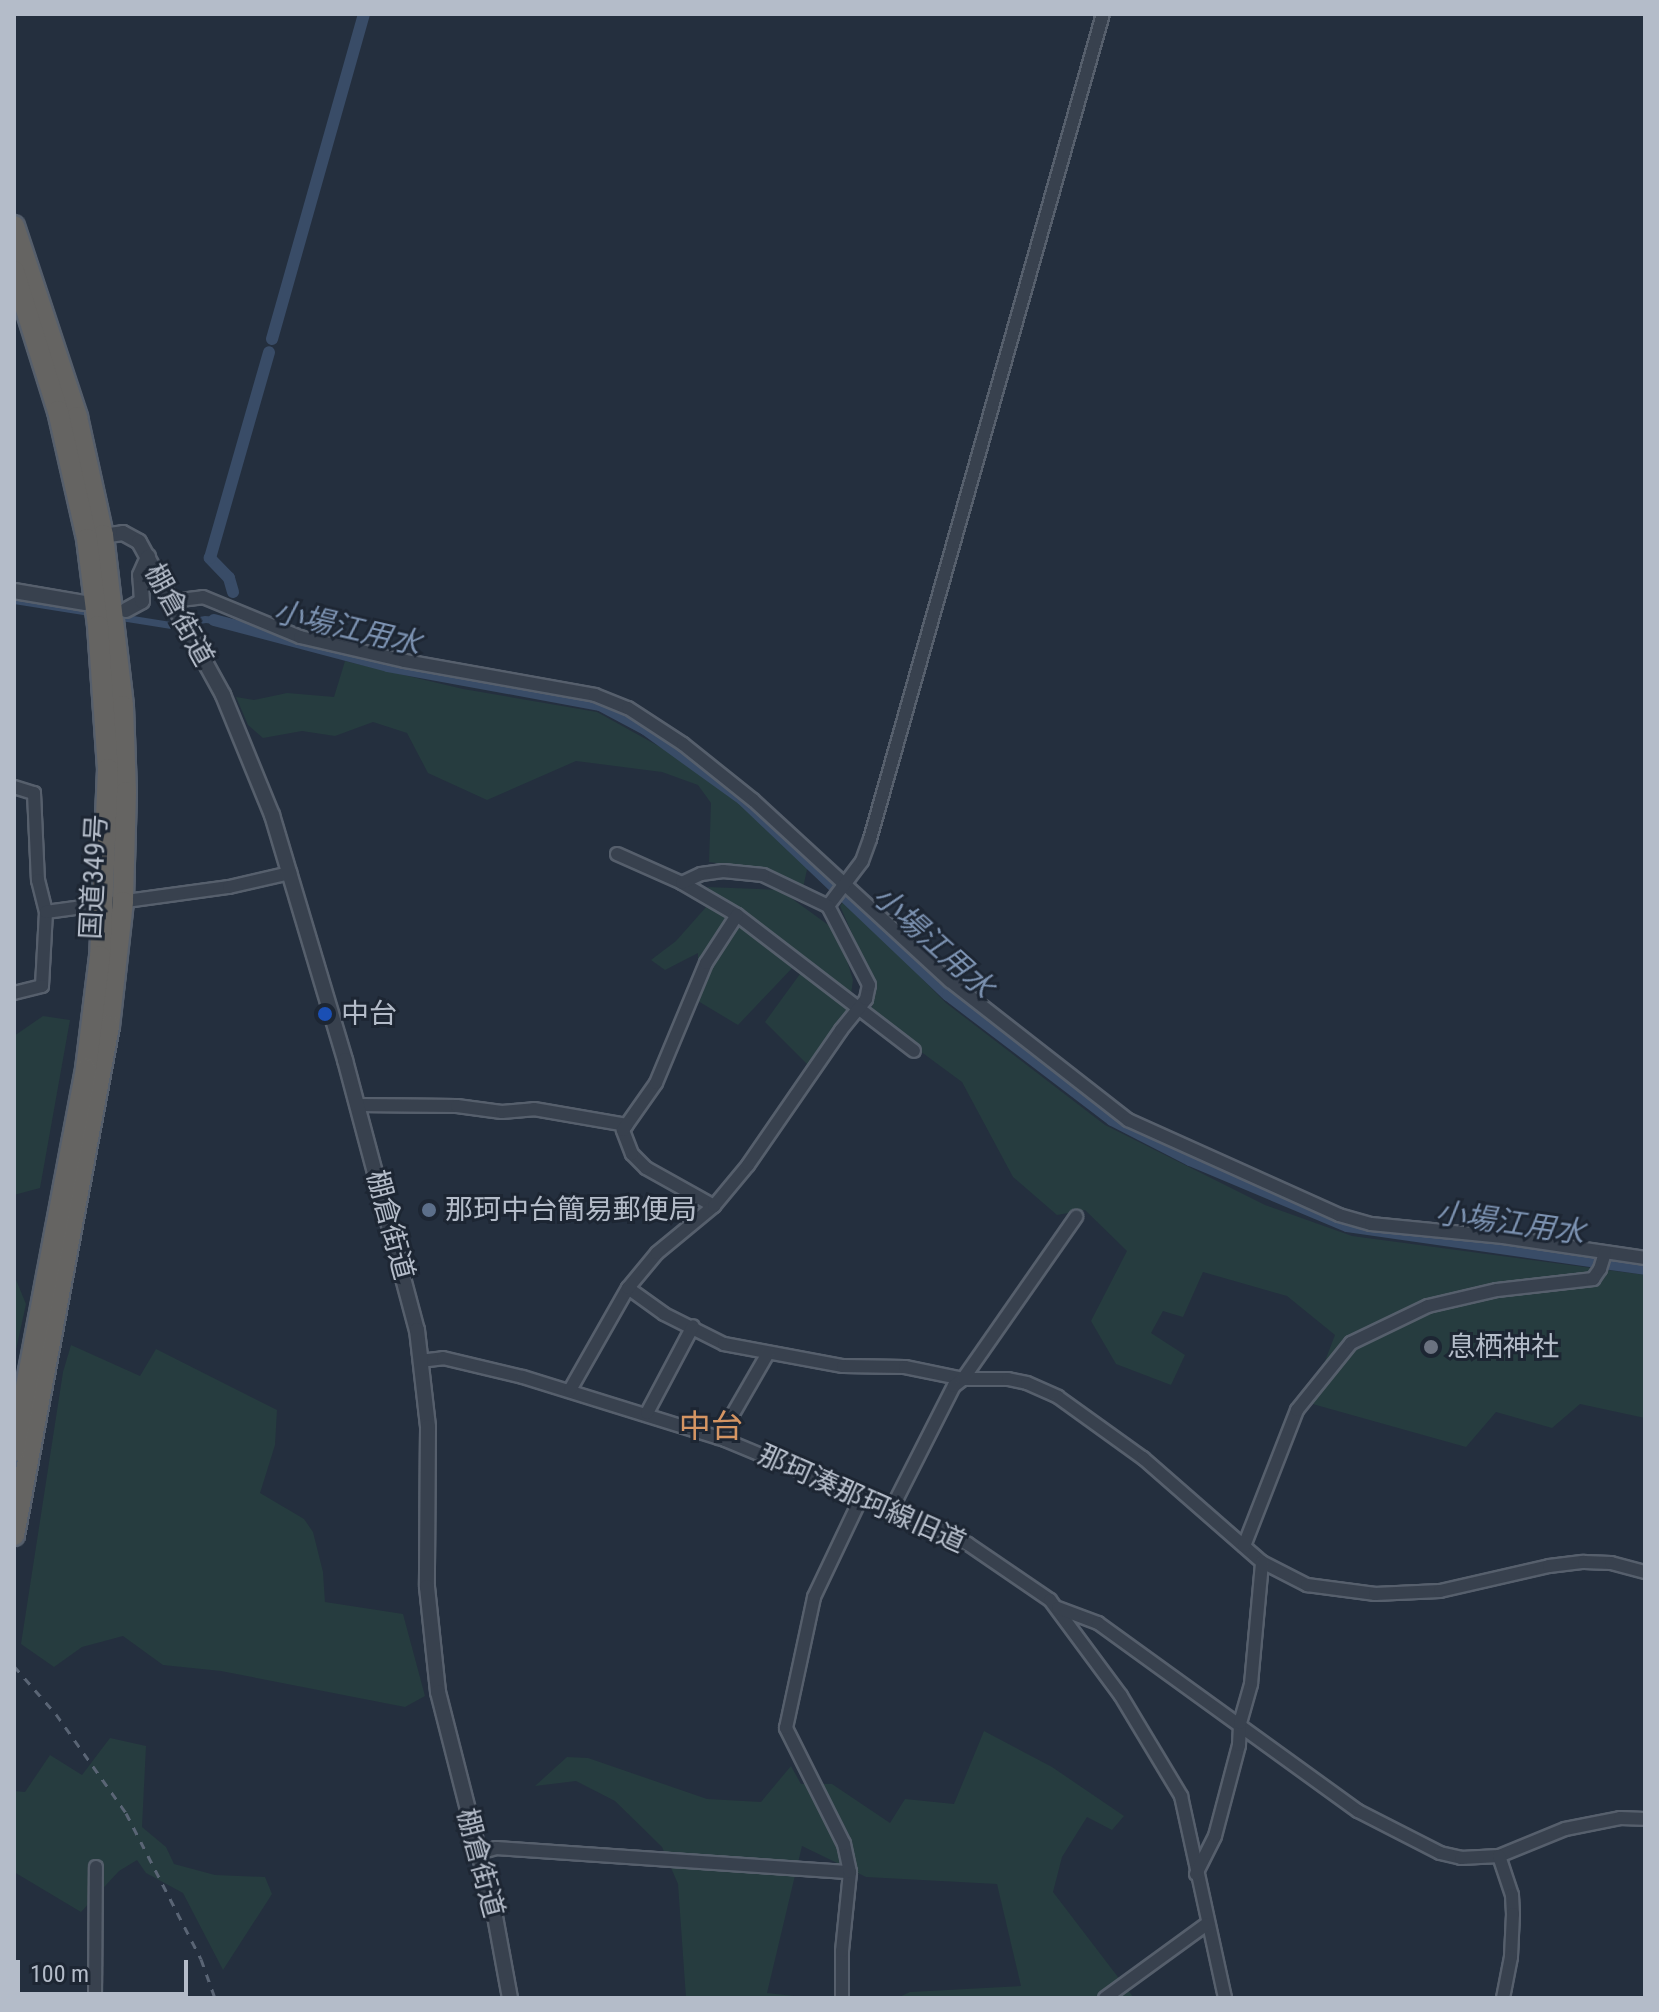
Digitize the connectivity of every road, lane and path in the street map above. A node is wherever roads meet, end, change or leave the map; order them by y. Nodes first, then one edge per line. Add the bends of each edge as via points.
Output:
1 (1103, 14) edge
2 (14, 226) edge
3 (14, 271) edge
4 (95, 537) junction
5 (148, 557) junction
6 (14, 591) edge
7 (172, 601) junction
8 (84, 603) dead end
9 (126, 610) dead end
10 (14, 787) edge
11 (617, 854) dead end
12 (290, 873) junction
13 (682, 883) junction
14 (838, 894) junction
15 (113, 904) junction
16 (46, 912) junction
17 (737, 915) junction
18 (14, 993) edge
19 (858, 1009) junction
20 (914, 1051) dead end
21 (358, 1105) junction
22 (627, 1125) junction
23 (714, 1206) junction
24 (1076, 1217) dead end
25 (1645, 1258) edge
26 (1603, 1260) junction
27 (628, 1288) junction
28 (693, 1326) junction
29 (768, 1353) junction
30 (420, 1361) junction
31 (963, 1379) junction
32 (570, 1390) junction
33 (647, 1413) junction
34 (719, 1438) junction
35 (14, 1451) edge
36 (862, 1496) junction
37 (892, 1508) junction
38 (14, 1535) edge
39 (1244, 1546) junction
40 (1262, 1562) junction
41 (1645, 1572) edge
42 (1058, 1608) junction
43 (1240, 1723) junction
44 (1645, 1819) edge
45 (479, 1853) junction
46 (1499, 1856) junction
47 (96, 1867) dead end
48 (850, 1872) junction
49 (1196, 1874) junction
50 (1207, 1924) junction
51 (95, 1998) edge
52 (510, 1998) edge
53 (842, 1998) edge
54 (1105, 1998) edge
55 (1225, 1998) edge
56 (1503, 1998) edge

1 - 14 street via 870,839 862,861
2 - 4 highway, 国道349号 via 77,417
3 - 4 highway, 国道349号
4 - 5 street, 棚倉街道 via 133,536
4 - 15 highway, 国道349号 via 123,706 126,792
5 - 7 street, 棚倉街道
5 - 9 street via 140,575 142,601
6 - 8 street
7 - 12 street, 棚倉街道 via 242,737
7 - 14 street via 203,597 300,637 595,695 628,708 753,800
10 - 16 street via 34,793 38,880
11 - 13 street
12 - 15 street
12 - 21 street, 棚倉街道
13 - 14 street via 723,871
13 - 17 street
14 - 19 street via 869,985
14 - 26 street via 1108,1107 1151,1133 1349,1218 1503,1237
15 - 16 street
15 - 35 highway, 国道349号
15 - 38 highway, 国道349号 via 107,1039
16 - 18 street via 42,986
17 - 19 street
17 - 22 street via 706,963 656,1083
19 - 20 street
19 - 23 street
21 - 22 street via 534,1109
21 - 30 street, 棚倉街道 via 407,1282
22 - 23 street via 623,1130 639,1161
23 - 27 street via 657,1253
24 - 31 street
25 - 26 street
26 - 39 street via 1593,1279 1497,1290 1428,1306 1351,1343 1297,1410
27 - 28 street via 664,1314
27 - 32 street
28 - 29 street via 724,1344
28 - 33 street
29 - 31 street via 843,1366 905,1367
29 - 34 street
30 - 32 street, 那珂湊那珂線旧道 via 443,1358
30 - 45 street, 棚倉街道 via 428,1427 431,1637 438,1692
31 - 37 street via 954,1386
31 - 39 street via 1008,1379 1058,1397 1143,1458
32 - 33 street, 那珂湊那珂線旧道
33 - 34 street, 那珂湊那珂線旧道
34 - 36 street, 那珂湊那珂線旧道
36 - 37 street, 那珂湊那珂線旧道
36 - 48 street via 814,1597 786,1728 844,1844
37 - 42 street, 那珂湊那珂線旧道 via 968,1544
39 - 40 street
40 - 41 street via 1307,1585 1375,1594 1440,1591 1584,1562
40 - 43 street via 1251,1684
42 - 43 street via 1098,1623
42 - 49 street, 那珂湊那珂線旧道 via 1121,1696 1181,1796
43 - 46 street via 1396,1833 1461,1858
43 - 49 street via 1228,1794
44 - 46 street via 1620,1818 1565,1829
45 - 48 street via 496,1848
45 - 52 street, 棚倉街道
46 - 56 street via 1513,1914
47 - 51 street
48 - 53 street
49 - 50 street, 那珂湊那珂線旧道
50 - 54 street
50 - 55 street, 那珂湊那珂線旧道

